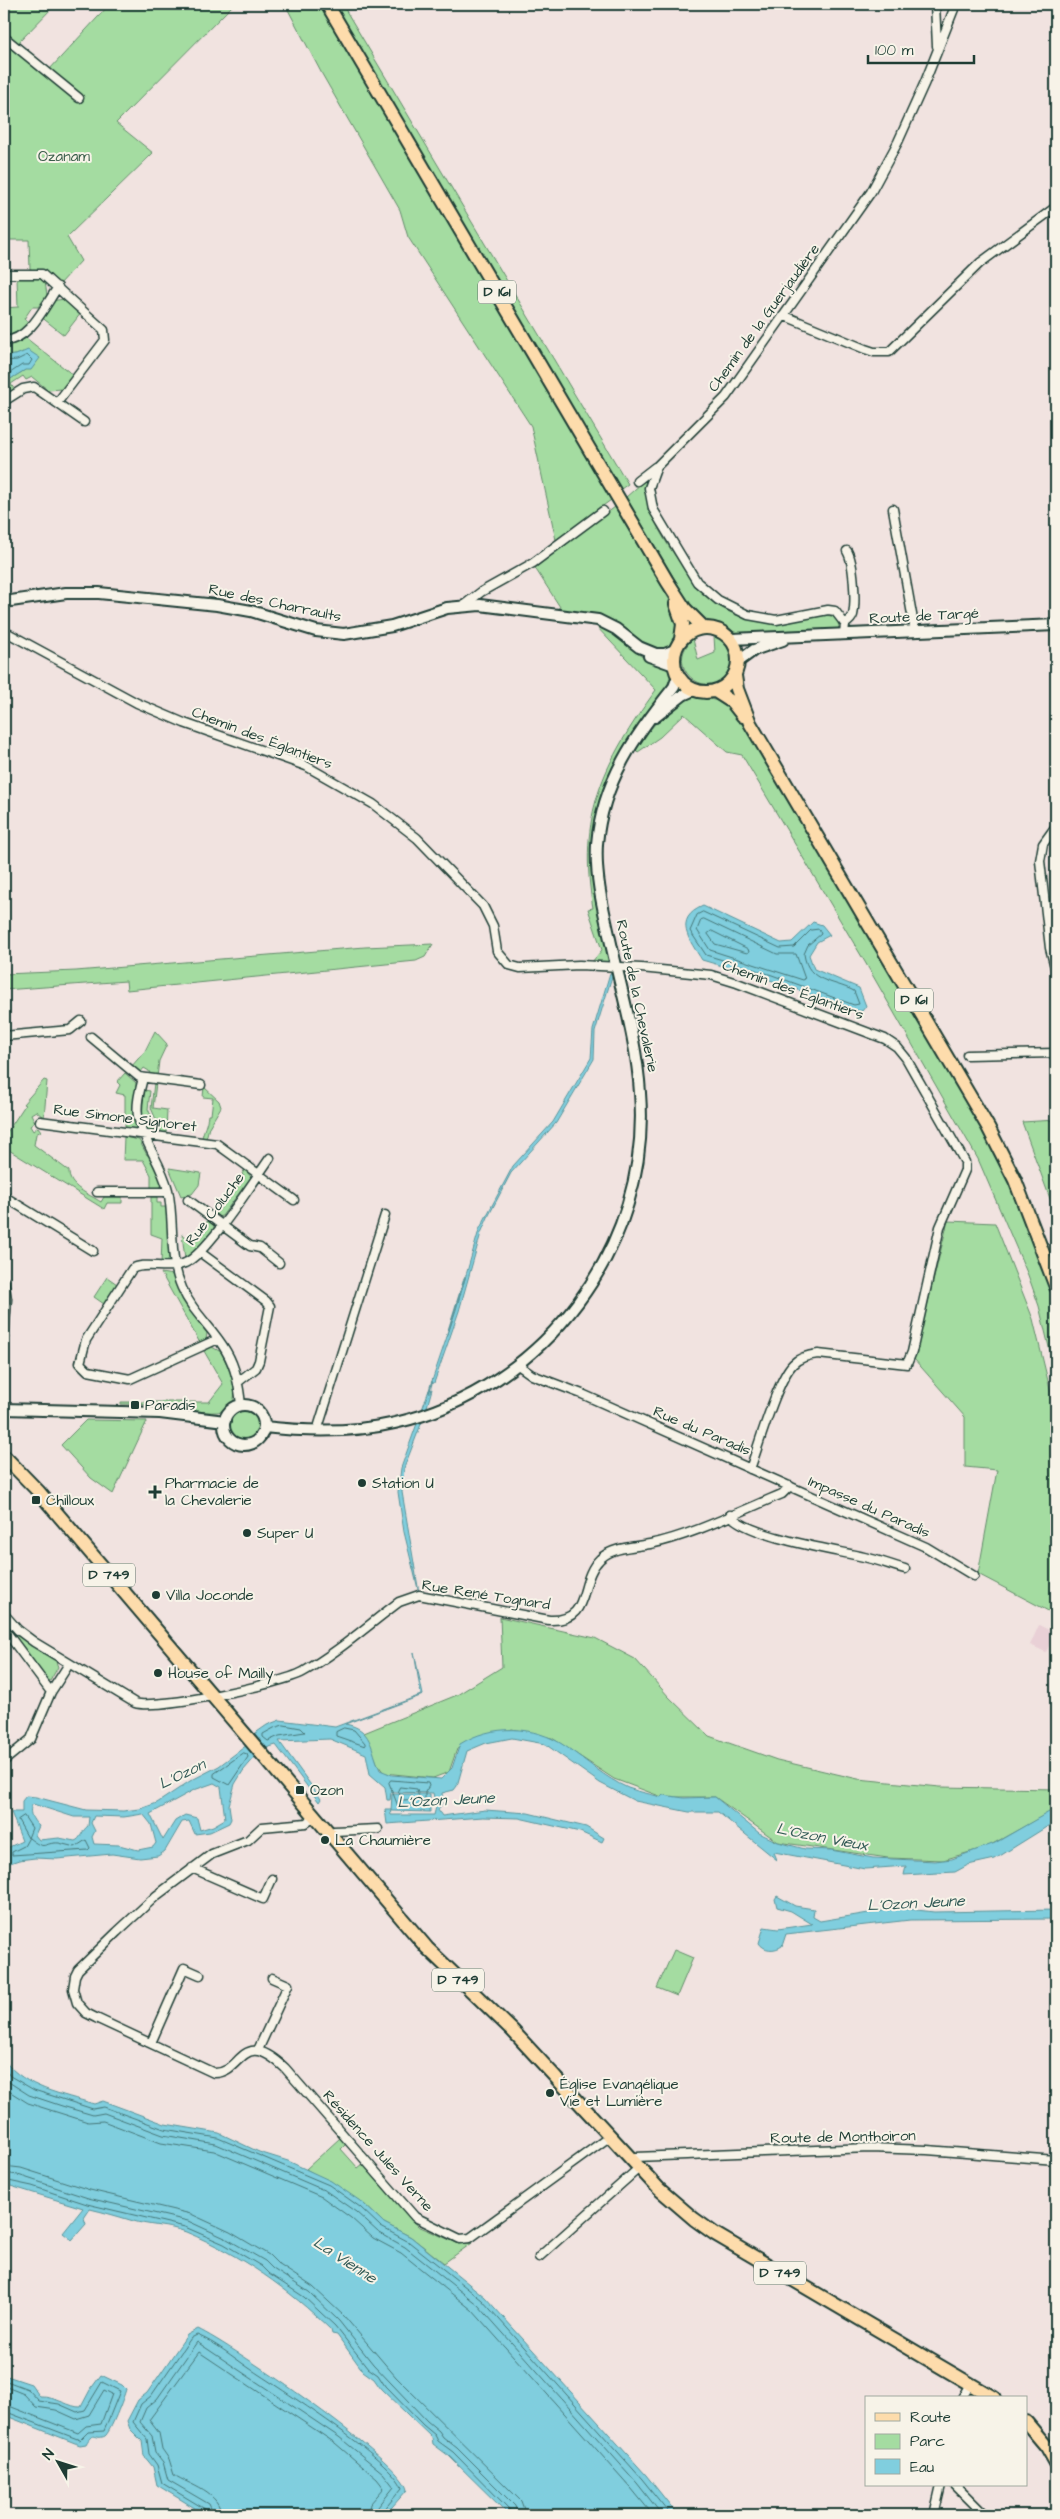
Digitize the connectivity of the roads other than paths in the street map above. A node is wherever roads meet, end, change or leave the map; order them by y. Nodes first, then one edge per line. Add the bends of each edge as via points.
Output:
1 (327, 4) edge
2 (935, 4) edge
3 (956, 4) edge
4 (4, 37) edge
5 (938, 51) junction
6 (79, 98) dead end
7 (1056, 207) edge
8 (4, 274) edge
9 (58, 287) junction
10 (785, 316) junction
11 (4, 341) edge
12 (4, 401) edge
13 (57, 403) junction
14 (84, 422) dead end
15 (657, 466) junction
16 (637, 481) dead end
17 (893, 508) dead end
18 (603, 511) dead end
19 (847, 551) dead end
20 (667, 581) junction
21 (4, 602) edge
22 (464, 605) junction
23 (1056, 625) edge
24 (703, 627) junction
25 (845, 629) junction
26 (4, 631) edge
27 (915, 631) junction
28 (794, 637) junction
29 (732, 639) junction
30 (678, 644) junction
31 (639, 647) junction
32 (739, 661) junction
33 (676, 671) junction
34 (735, 676) junction
35 (694, 690) junction
36 (715, 691) junction
37 (750, 723) junction
38 (645, 726) junction
39 (1056, 826) edge
40 (616, 967) junction
41 (1056, 971) edge
42 (81, 1021) dead end
43 (4, 1036) edge
44 (91, 1037) dead end
45 (1056, 1053) edge
46 (967, 1055) dead end
47 (143, 1078) junction
48 (201, 1086) dead end
49 (40, 1121) dead end
50 (144, 1134) junction
51 (270, 1158) dead end
52 (965, 1162) joint
53 (258, 1174) junction
54 (97, 1192) dead end
55 (168, 1192) junction
56 (4, 1197) edge
57 (188, 1200) dead end
58 (294, 1200) dead end
59 (385, 1215) dead end
60 (221, 1225) junction
61 (93, 1251) dead end
62 (201, 1253) junction
63 (278, 1263) dead end
64 (175, 1266) junction
65 (4, 1281) edge
66 (1056, 1287) edge
67 (4, 1337) edge
68 (218, 1339) junction
69 (518, 1365) junction
70 (238, 1382) junction
71 (241, 1406) junction
72 (4, 1410) edge
73 (224, 1421) junction
74 (264, 1427) junction
75 (317, 1431) junction
76 (4, 1456) edge
77 (750, 1469) junction
78 (790, 1486) junction
79 (730, 1515) junction
80 (905, 1569) dead end
81 (974, 1576) dead end
82 (4, 1614) edge
83 (4, 1629) edge
84 (69, 1664) junction
85 (51, 1692) junction
86 (213, 1695) junction
87 (4, 1761) edge
88 (316, 1816) junction
89 (378, 1830) dead end
90 (330, 1833) junction
91 (192, 1868) junction
92 (272, 1879) dead end
93 (200, 1975) dead end
94 (272, 1978) dead end
95 (151, 2043) junction
96 (258, 2050) junction
97 (609, 2137) junction
98 (1056, 2160) edge
99 (635, 2164) junction
100 (539, 2258) dead end
101 (970, 2384) junction
102 (963, 2396) edge
103 (991, 2396) edge
104 (1028, 2418) edge
105 (1028, 2424) edge
106 (1056, 2452) edge
107 (1056, 2463) edge
108 (941, 2486) edge
109 (956, 2486) edge
110 (934, 2515) edge
111 (985, 2515) edge

1 - 20 main road, D 161
2 - 5 street
3 - 5 street, Chemin de la Guerjaudière
4 - 6 street
5 - 10 street, Chemin de la Guerjaudière via 898,142 871,192
7 - 10 street via 980,263 888,352 864,349
8 - 9 street via 42,274
9 - 11 street via 24,336
9 - 13 street via 101,326 105,335 102,344
10 - 15 street, Chemin de la Guerjaudière via 726,397
12 - 13 street via 28,387 39,390
13 - 14 street
15 - 16 street
15 - 25 street, Chemin de la Guerjaudière via 649,488 653,509 706,592 748,615 776,620 835,611
17 - 27 street
18 - 22 street via 534,563
19 - 25 street via 852,562 853,615
20 - 24 main road, D 161 via 685,609
20 - 30 main road, D 161 via 683,624
21 - 22 street, Rue des Charraults via 66,593 99,593 226,606 316,631 344,634 392,626
22 - 31 street, Rue des Charraults via 496,606 598,620
23 - 27 street, Route de Targé
24 - 29 main road via 719,630
24 - 30 main road via 695,629
25 - 27 street, Route de Targé
25 - 28 street, Route de Targé
26 - 40 street, Chemin des Églantiers via 137,703 306,766 373,804 417,838 483,906 490,915 497,951 509,965 520,968
28 - 29 street, Route de Targé
28 - 32 street, Route de Targé via 754,650
29 - 32 main road
30 - 31 street, Rue des Charraults via 665,654
30 - 33 main road
31 - 33 street
32 - 34 main road
33 - 35 main road via 685,685
33 - 38 street, Route de la Chevalerie via 674,687
34 - 36 main road
34 - 37 main road, D 161
35 - 36 main road
35 - 38 street, Route de la Chevalerie
36 - 37 main road, D 161 via 732,702
37 - 66 main road, D 161 via 983,1120 1015,1180
38 - 40 street, Route de la Chevalerie via 625,754 612,781 598,836 599,889
39 - 41 street via 1043,844 1040,861 1050,948
40 - 52 street, Chemin des Églantiers via 711,975 885,1039 898,1047 906,1058
40 - 69 street, Route de la Chevalerie via 637,1062 641,1096 641,1134 632,1189 614,1241 591,1285 561,1325
42 - 43 street via 70,1030
44 - 47 street
45 - 46 street
47 - 48 street
47 - 50 street via 138,1116
49 - 50 street, Rue Simone Signoret
50 - 53 street, Rue Simone Signoret via 217,1144
50 - 55 street
51 - 53 street, Rue Coluche
52 - 77 street, Rue du Paradis via 965,1170 940,1227 907,1364 818,1354 797,1360 782,1382
53 - 58 street, Rue Simone Signoret
53 - 60 street, Rue Coluche
54 - 55 street
55 - 64 street
56 - 61 street
57 - 60 street
59 - 75 street
60 - 62 street, Rue Coluche
60 - 63 street
62 - 64 street, Rue Coluche
62 - 70 street via 270,1306 256,1368
64 - 68 street via 188,1300
64 - 68 street via 132,1269 86,1340 80,1363 88,1371 130,1379
65 - 67 street via 7,1299
68 - 70 street via 233,1365
69 - 75 street via 471,1395 423,1415 373,1427
69 - 77 street, Rue du Paradis via 532,1375
70 - 71 street
71 - 73 street via 228,1414
71 - 74 street via 258,1411
72 - 73 street via 160,1413
73 - 74 street via 227,1435 245,1445 259,1438
74 - 75 street
76 - 86 main road, D 749 via 26,1477
77 - 78 street, Impasse du Paradis
78 - 79 street, Rue René Tognard via 782,1494
78 - 81 street, Impasse du Paradis via 926,1546
79 - 80 street via 736,1522 751,1528 828,1552 865,1557
79 - 86 street, Rue René Tognard via 663,1541 608,1553 594,1566 578,1610 560,1620 419,1595 399,1602 302,1673
82 - 84 street, Rue René Tognard via 18,1630
83 - 85 street
84 - 85 street
84 - 86 street, Rue René Tognard via 142,1705 183,1702
85 - 87 street via 31,1738
86 - 88 main road, D 749
88 - 90 main road, D 749
88 - 91 street via 306,1823 262,1827 248,1840 224,1849
89 - 90 street
90 - 97 main road, D 749 via 428,1948 512,2030
91 - 92 street via 263,1899
91 - 95 street via 117,1932 75,1976 74,1997 82,2009
93 - 95 street via 184,1968
94 - 96 street via 288,1985
95 - 96 street via 214,2073 225,2071 242,2056
96 - 97 street, Résidence Jules Verne via 285,2068 415,2217 460,2239 470,2238
97 - 99 main road, D 749
98 - 99 street, Route de Monthoiron via 870,2148 635,2157
99 - 100 street
99 - 101 main road, D 749 via 678,2206 715,2234
101 - 102 street
101 - 103 main road, D 749
104 - 106 main road
105 - 107 main road
108 - 110 street
109 - 111 street

